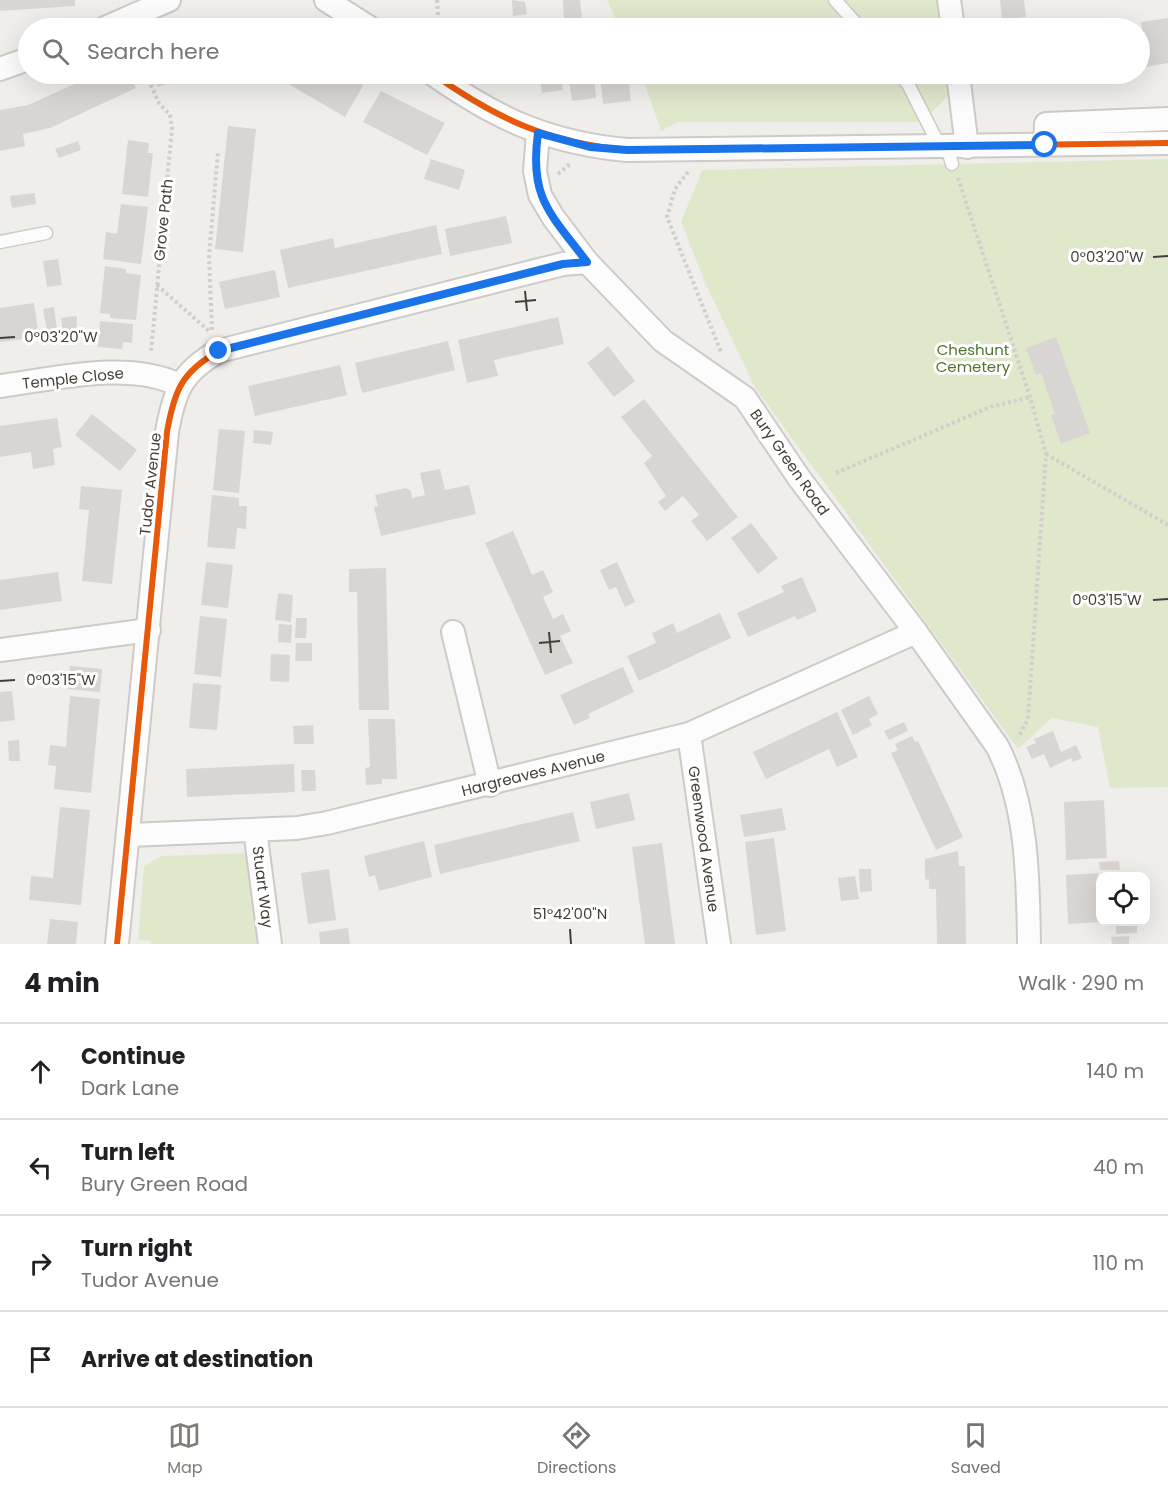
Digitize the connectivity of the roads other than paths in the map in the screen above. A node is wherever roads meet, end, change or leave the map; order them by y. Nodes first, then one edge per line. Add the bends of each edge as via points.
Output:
1 (169, 0) edge
2 (326, 0) edge
3 (835, 0) edge
4 (949, 0) edge
5 (128, 18) edge
6 (354, 18) edge
7 (851, 18) edge
8 (951, 18) edge
9 (18, 63) edge
10 (0, 69) edge
11 (448, 84) edge
12 (908, 84) edge
13 (957, 84) edge
14 (1168, 119) edge
15 (538, 133) junction
16 (1168, 143) edge
17 (1045, 145) junction
18 (951, 151) junction
19 (46, 233) dead end
20 (0, 242) edge
21 (587, 262) junction
22 (179, 385) junction
23 (0, 386) edge
24 (149, 630) junction
25 (453, 632) dead end
26 (916, 632) junction
27 (0, 650) edge
28 (689, 734) junction
29 (490, 784) junction
30 (255, 830) junction
31 (129, 836) junction
32 (117, 944) edge
33 (270, 944) edge
34 (719, 944) edge
35 (1029, 944) edge

1 - 5 street
2 - 6 street
3 - 7 lane
4 - 8 street
9 - 10 street
11 - 15 street via 477,104
12 - 18 lane
13 - 18 street
14 - 17 street via 1046,124
15 - 18 street via 590,147 627,150
15 - 21 street, Bury Green Road via 535,171 540,195
16 - 17 street
17 - 18 street
19 - 20 lane
21 - 22 street, Tudor Avenue via 563,264 214,344
21 - 26 street, Bury Green Road via 663,341 745,398 799,478
22 - 23 street, Temple Close via 153,374 106,373
22 - 24 street, Tudor Avenue via 167,432
24 - 27 street
24 - 31 street, Tudor Avenue
25 - 29 street
26 - 28 street, Hargreaves Avenue
26 - 35 street, Bury Green Road via 1005,761 1020,809
28 - 29 street, Hargreaves Avenue
28 - 34 street, Greenwood Avenue
29 - 30 street, Hargreaves Avenue via 327,823
30 - 31 street, Hargreaves Avenue
30 - 33 street, Stuart Way
31 - 32 street, Tudor Avenue

